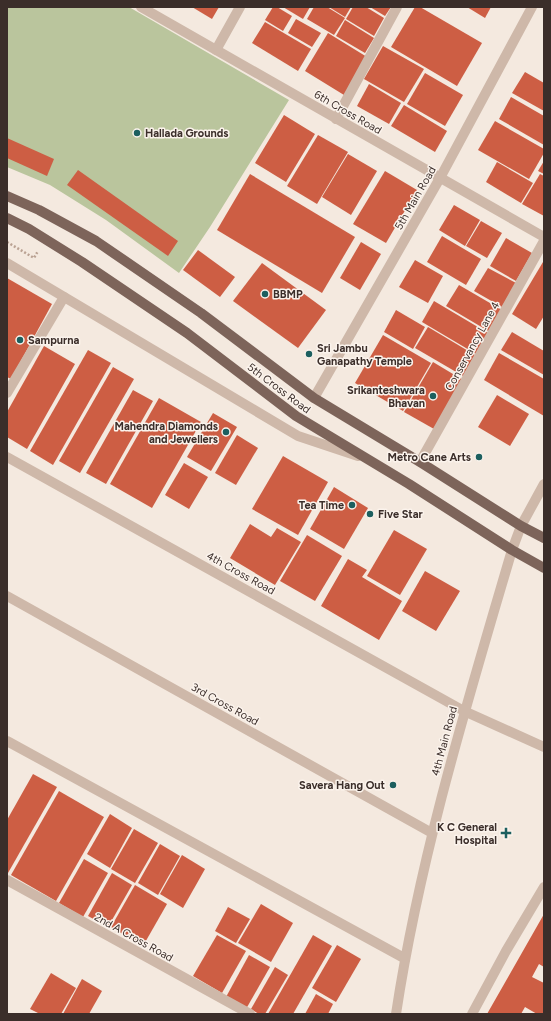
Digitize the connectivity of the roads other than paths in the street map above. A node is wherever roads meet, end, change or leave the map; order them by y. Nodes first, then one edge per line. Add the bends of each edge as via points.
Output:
1 (141, 7) edge
2 (240, 7) edge
3 (397, 7) edge
4 (532, 7) edge
5 (216, 50) junction
6 (336, 119) junction
7 (440, 178) junction
8 (7, 196) edge
9 (7, 218) edge
10 (544, 237) edge
11 (544, 241) edge
12 (7, 263) edge
13 (64, 297) junction
14 (7, 393) edge
15 (314, 398) junction
16 (7, 457) edge
17 (362, 457) junction
18 (420, 462) junction
19 (544, 484) edge
20 (521, 526) junction
21 (544, 538) edge
22 (512, 550) junction
23 (544, 568) edge
24 (7, 596) edge
25 (464, 711) junction
26 (7, 741) edge
27 (544, 747) edge
28 (432, 833) junction
29 (7, 880) edge
30 (544, 887) edge
31 (404, 958) junction
32 (250, 1014) edge
33 (396, 1014) edge
34 (472, 1014) edge

1 - 5 street, 6th Cross Road
2 - 5 street
3 - 6 street
4 - 7 street, 5th Main Road
5 - 6 street, 6th Cross Road
6 - 7 street, 6th Cross Road
7 - 10 street, 6th Cross Road
7 - 15 street, 5th Main Road
8 - 15 main road, 5th Cross Road via 96,241 201,313
9 - 17 main road, 5th Cross Road via 82,262 187,333 296,416
11 - 18 street, Conservancy Lane 4
12 - 13 street
13 - 14 street
13 - 17 street via 298,436
15 - 18 main road, 5th Cross Road
16 - 25 street, 4th Cross Road
17 - 22 main road, 5th Cross Road
18 - 20 main road, 5th Cross Road
19 - 20 street, 4th Main Road
20 - 21 main road, 5th Cross Road
20 - 22 street, 4th Main Road
22 - 23 main road, 5th Cross Road
22 - 25 street, 4th Main Road
24 - 28 street, 3rd Cross Road
25 - 27 street, 4th Cross Road
25 - 28 street, 4th Main Road
26 - 31 street
28 - 31 street, 4th Main Road
29 - 32 street, 2nd A Cross Road
30 - 34 street
31 - 33 street, 4th Main Road

